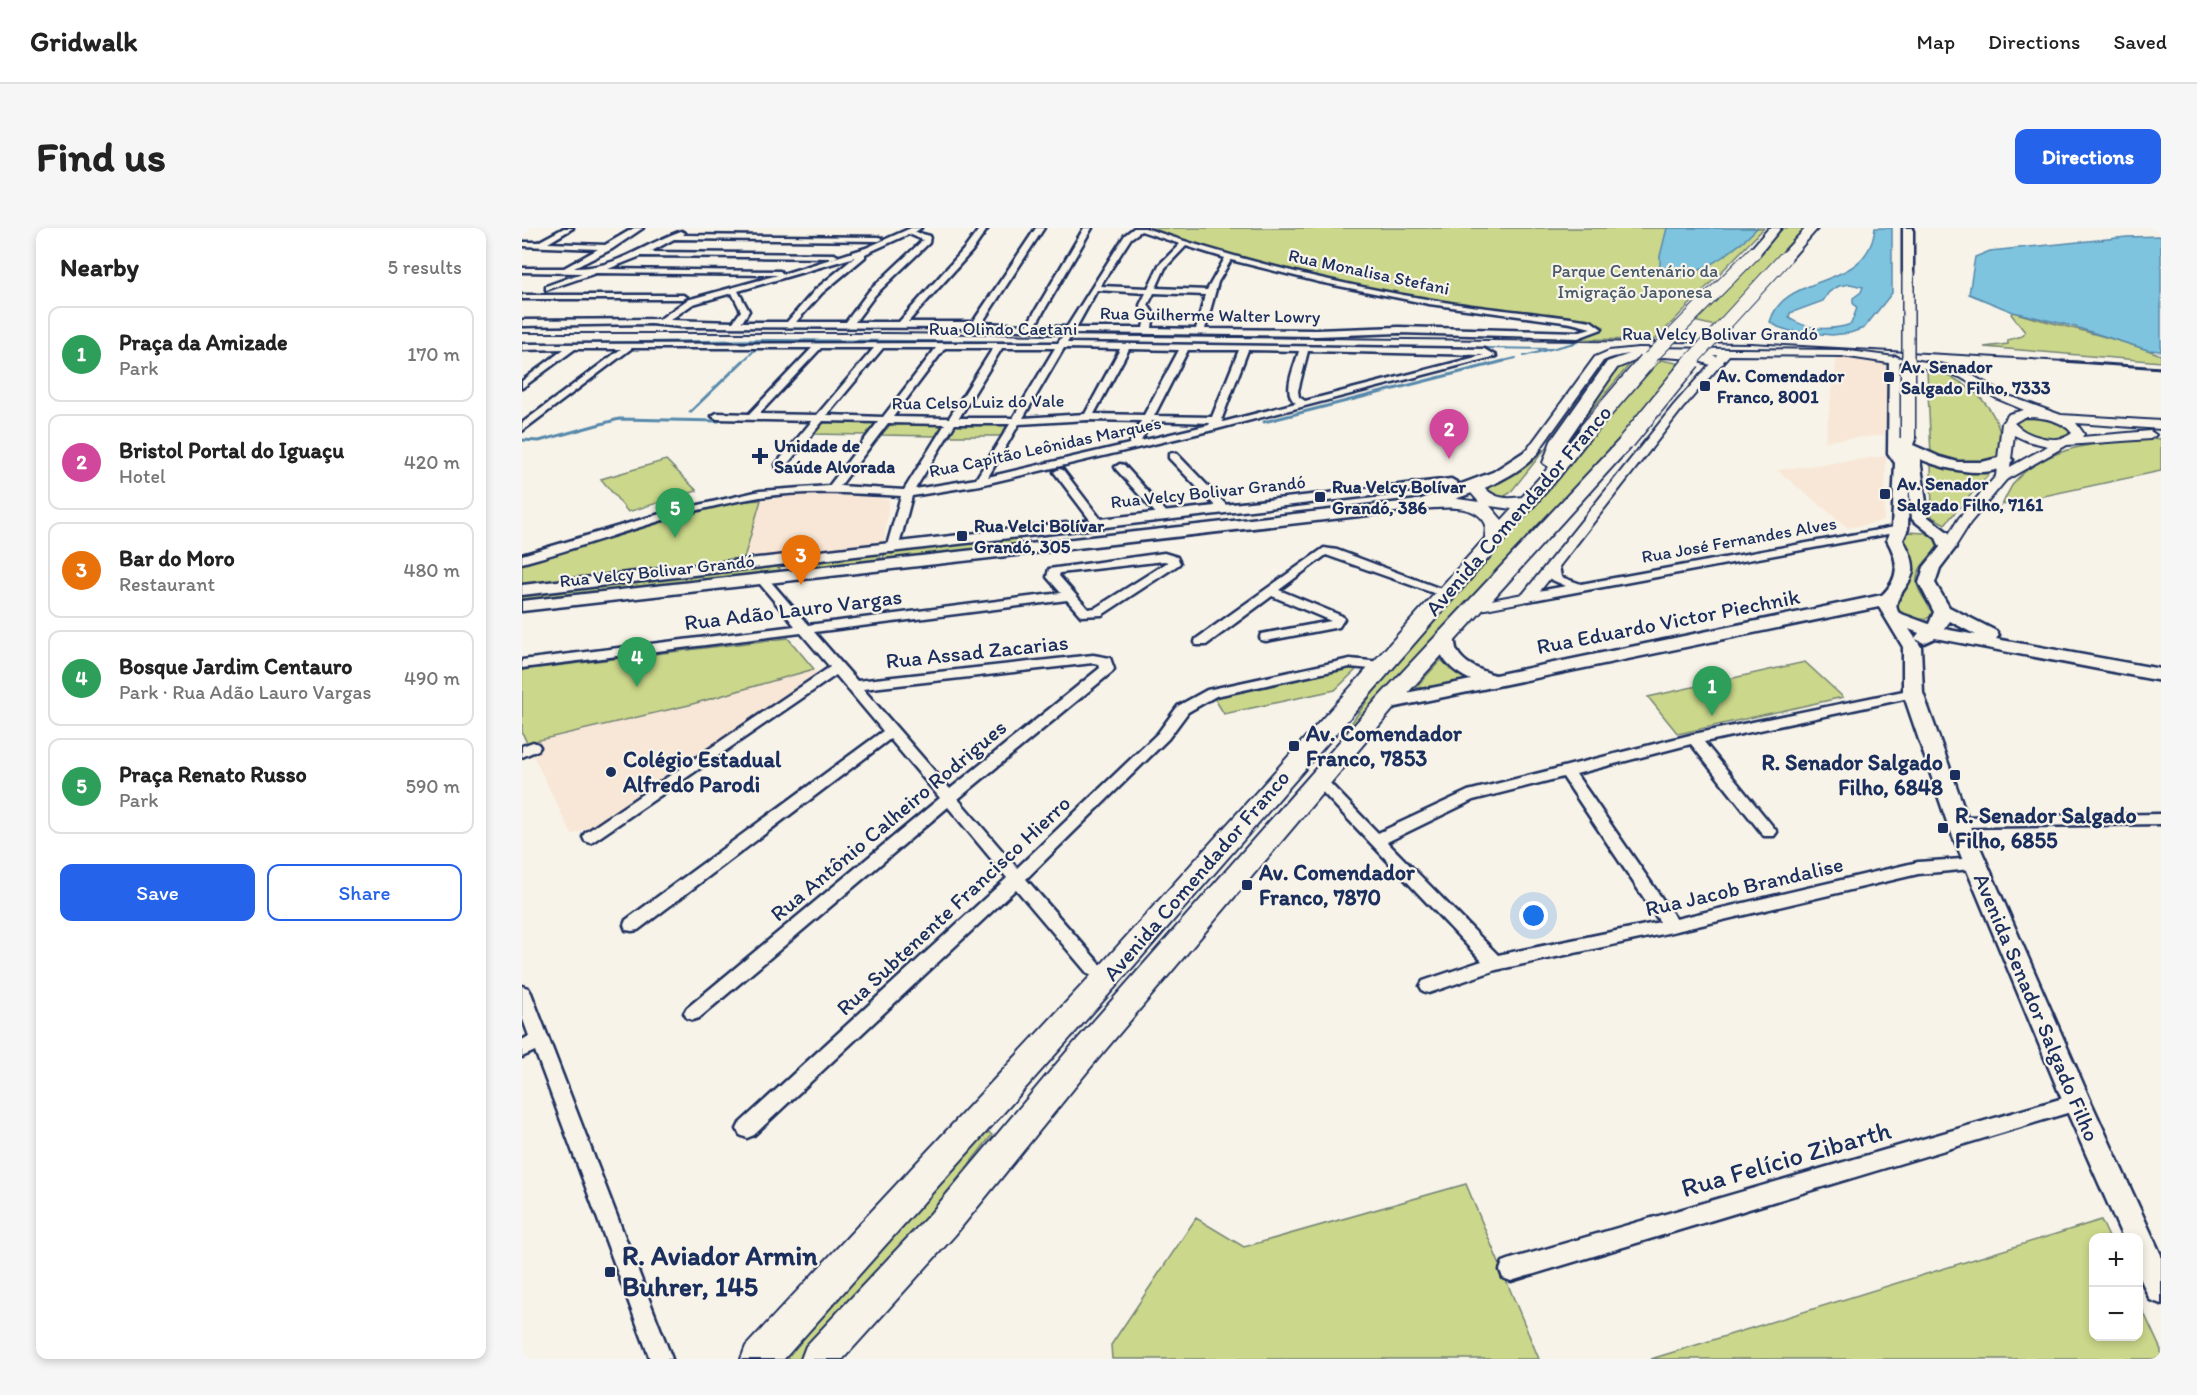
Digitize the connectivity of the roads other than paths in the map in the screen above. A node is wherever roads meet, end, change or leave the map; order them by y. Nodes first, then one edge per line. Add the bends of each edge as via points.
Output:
1 (569, 228) edge
2 (639, 228) edge
3 (688, 228) edge
4 (745, 228) edge
5 (799, 228) edge
6 (849, 228) edge
7 (984, 228) edge
8 (1040, 228) edge
9 (1088, 228) edge
10 (1138, 228) edge
11 (1775, 228) edge
12 (1812, 228) edge
13 (1908, 228) edge
14 (910, 229) edge
15 (624, 238) junction
16 (732, 238) junction
17 (786, 238) junction
18 (635, 239) dead end
19 (670, 239) junction
20 (836, 239) junction
21 (879, 239) junction
22 (645, 240) dead end
23 (522, 244) edge
24 (539, 244) junction
25 (1184, 244) junction
26 (609, 247) junction
27 (869, 249) junction
28 (522, 254) edge
29 (640, 254) junction
30 (834, 256) junction
31 (1230, 256) junction
32 (522, 270) edge
33 (566, 270) junction
34 (591, 271) junction
35 (783, 273) junction
36 (793, 274) junction
37 (549, 288) junction
38 (1095, 288) junction
39 (734, 290) junction
40 (1152, 290) junction
41 (1210, 293) junction
42 (522, 297) edge
43 (683, 297) junction
44 (531, 308) edge
45 (651, 321) junction
46 (662, 322) junction
47 (522, 323) edge
48 (736, 324) junction
49 (790, 324) junction
50 (849, 324) junction
51 (902, 324) junction
52 (976, 325) junction
53 (1030, 327) junction
54 (1147, 330) junction
55 (1200, 331) junction
56 (1069, 333) junction
57 (1578, 335) joint
58 (819, 345) junction
59 (881, 345) junction
60 (574, 346) junction
61 (630, 346) junction
62 (942, 346) junction
63 (999, 346) junction
64 (1061, 346) junction
65 (1126, 346) junction
66 (522, 347) edge
67 (1185, 347) junction
68 (1245, 347) junction
69 (1304, 348) junction
70 (1484, 352) joint
71 (1719, 356) junction
72 (1895, 360) junction
73 (1919, 364) junction
74 (522, 385) edge
75 (1304, 404) junction
76 (717, 416) dead end
77 (752, 416) junction
78 (1088, 417) junction
79 (2052, 417) junction
80 (818, 418) junction
81 (1147, 418) junction
82 (2003, 418) junction
83 (887, 419) junction
84 (952, 421) junction
85 (1015, 421) junction
86 (1214, 424) junction
87 (2161, 425) edge
88 (522, 428) edge
89 (2161, 435) edge
90 (2067, 441) junction
91 (1911, 443) junction
92 (1133, 446) junction
93 (1533, 450) junction
94 (1173, 456) dead end
95 (2006, 460) junction
96 (1902, 464) junction
97 (780, 466) dead end
98 (1120, 467) dead end
99 (1059, 472) dead end
100 (1553, 473) junction
101 (2001, 477) junction
102 (980, 482) junction
103 (1474, 486) junction
104 (832, 489) junction
105 (1403, 490) junction
106 (907, 493) junction
107 (1528, 501) junction
108 (1421, 504) junction
109 (1225, 510) junction
110 (1350, 512) junction
111 (1164, 516) junction
112 (1964, 521) junction
113 (1098, 523) junction
114 (1900, 529) junction
115 (1935, 531) junction
116 (1020, 533) junction
117 (1494, 539) junction
118 (1059, 546) junction
119 (1948, 547) junction
120 (892, 549) junction
121 (1015, 551) junction
122 (522, 559) edge
123 (1552, 566) junction
124 (761, 579) junction
125 (1583, 587) junction
126 (522, 590) edge
127 (1271, 591) junction
128 (1446, 593) junction
129 (1070, 596) junction
130 (1528, 597) junction
131 (1888, 599) junction
132 (522, 606) edge
133 (1474, 607) junction
134 (1849, 609) junction
135 (1942, 610) junction
136 (1892, 617) junction
137 (803, 628) junction
138 (1932, 632) junction
139 (1446, 636) junction
140 (1266, 637) dead end
141 (1201, 642) dead end
142 (1912, 647) junction
143 (2021, 648) junction
144 (1105, 661) joint
145 (522, 664) edge
146 (1381, 666) junction
147 (838, 668) junction
148 (2161, 675) edge
149 (1497, 681) junction
150 (853, 686) junction
151 (1913, 693) junction
152 (1386, 703) junction
153 (892, 731) junction
154 (1694, 738) junction
155 (1566, 771) junction
156 (1319, 781) junction
157 (949, 798) junction
158 (2161, 819) edge
159 (1958, 822) junction
160 (1769, 832) dead end
161 (591, 837) dead end
162 (1377, 840) junction
163 (1976, 864) junction
164 (1017, 878) junction
165 (632, 924) dead end
166 (1672, 926) junction
167 (1495, 963) junction
168 (1108, 976) junction
169 (1429, 986) dead end
170 (522, 993) edge
171 (693, 1013) dead end
172 (531, 1044) edge
173 (1080, 1058) junction
174 (2077, 1102) junction
175 (747, 1129) dead end
176 (2136, 1233) edge
177 (2143, 1248) edge
178 (1510, 1270) dead end
179 (2159, 1280) edge
180 (661, 1359) edge
181 (759, 1359) edge
182 (819, 1359) edge

1 - 24 street
2 - 15 street
3 - 19 street
4 - 16 street
5 - 17 street
6 - 20 street
7 - 51 street
8 - 52 street
9 - 53 street
10 - 25 street, Rua Monalisa Stefani
10 - 38 street
11 - 100 highway, Avenida Comendador Franco, bridge via 1654,353
12 - 133 highway, Avenida Comendador Franco, bridge via 1688,365 1627,441
13 - 91 main road, bridge
14 - 21 street
14 - 27 street
14 - 50 street via 927,238 926,242 873,293
15 - 18 street
15 - 26 street
16 - 17 street
16 - 19 street
17 - 20 street
19 - 22 street
19 - 29 street
20 - 21 street
21 - 30 street
23 - 24 street
24 - 26 street
24 - 28 street
25 - 31 street, Rua Monalisa Stefani
25 - 40 street via 1162,267
26 - 33 street
27 - 36 street
27 - 49 street via 819,291
29 - 30 street
29 - 34 street
30 - 35 street
31 - 41 street via 1221,266
31 - 57 street, Rua Monalisa Stefani via 1430,302 1597,326 1592,332
32 - 33 street
33 - 34 street
33 - 37 street via 553,278
34 - 35 street
34 - 37 street
35 - 36 street
35 - 43 street
36 - 39 street
37 - 44 street
38 - 40 street
38 - 56 street
39 - 46 street via 690,302
39 - 48 street via 745,311
40 - 41 street
40 - 54 street via 1144,305 1150,314
41 - 55 street
42 - 44 street
43 - 44 street
43 - 45 street
45 - 46 street, Rua Guilherme Walter Lowry
45 - 47 street, Rua Guilherme Walter Lowry
46 - 48 street, Rua Guilherme Walter Lowry
48 - 49 street, Rua Guilherme Walter Lowry
49 - 50 street, Rua Guilherme Walter Lowry
50 - 51 street, Rua Guilherme Walter Lowry
51 - 52 street, Rua Guilherme Walter Lowry
52 - 53 street, Rua Guilherme Walter Lowry
53 - 56 street, Rua Guilherme Walter Lowry
54 - 55 street, Rua Guilherme Walter Lowry
54 - 56 street, Rua Guilherme Walter Lowry
55 - 57 street, Rua Guilherme Walter Lowry via 1400,330
56 - 64 street
58 - 59 street, Rua Olindo Caetani
58 - 61 street, Rua Olindo Caetani
58 - 77 street
59 - 62 street, Rua Olindo Caetani
59 - 80 street
60 - 61 street, Rua Olindo Caetani
60 - 66 street, Rua Olindo Caetani
60 - 74 street
61 - 88 street
62 - 63 street, Rua Olindo Caetani
62 - 83 street
63 - 64 street, Rua Olindo Caetani
63 - 84 street
64 - 65 street, Rua Olindo Caetani
64 - 85 street
65 - 67 street, Rua Olindo Caetani
65 - 78 street
67 - 68 street, Rua Olindo Caetani
67 - 81 street
68 - 69 street, Rua Olindo Caetani
68 - 86 street
69 - 70 street, Rua Olindo Caetani
69 - 75 street via 1293,391
70 - 75 street, Rua Capitão Leônidas Marques via 1492,356
71 - 72 street, Rua Velcy Bolivar Grandó via 1842,353
71 - 93 street, Rua Velcy Bolivar Grandó via 1638,351 1599,359
71 - 100 highway via 1641,355 1623,358 1612,365 1559,441 1551,462
71 - 123 street
72 - 73 street, Rua Velcy Bolivar Grandó
72 - 96 main road via 1895,453
73 - 79 street, Rua Velcy Bolivar Grandó via 1964,375 2002,397
73 - 82 street, Rua Velcy Bolivar Grandó via 1979,390
75 - 86 street, Rua Capitão Leônidas Marques
76 - 77 street, Rua Celso Luiz do Vale
77 - 80 street, Rua Celso Luiz do Vale
78 - 81 street, Rua Celso Luiz do Vale
78 - 85 street, Rua Celso Luiz do Vale
79 - 82 street
79 - 87 street
79 - 90 street via 2077,430 2078,435
80 - 83 street, Rua Celso Luiz do Vale
80 - 97 street
81 - 86 street, Rua Celso Luiz do Vale
81 - 92 street
82 - 90 street, Rua Velcy Bolivar Grandó via 2031,438
82 - 95 street
83 - 84 street, Rua Celso Luiz do Vale
83 - 104 street
84 - 85 street, Rua Celso Luiz do Vale
84 - 106 street
85 - 102 street
86 - 92 street, Rua Capitão Leônidas Marques
89 - 90 street
90 - 101 street
91 - 95 main road via 1939,462 1958,467 1986,467
91 - 96 main road
91 - 115 main road via 1920,519
92 - 102 street, Rua Capitão Leônidas Marques
93 - 103 main road, Rua Velcy Bolivar Grandó via 1527,459
93 - 105 main road, Rua Velcy Bolivar Grandó via 1479,477
94 - 109 street
95 - 101 street
96 - 114 main road
98 - 111 street
99 - 113 street
100 - 107 highway, Avenida Comendador Franco
101 - 112 street
102 - 106 street, Rua Capitão Leônidas Marques
103 - 107 highway via 1479,495 1496,502
103 - 108 main road, Rua Velcy Bolivar Grandó
104 - 106 street, Rua Capitão Leônidas Marques
104 - 122 street, Rua Capitão Leônidas Marques via 760,494 702,506
105 - 109 main road, Rua Velcy Bolivar Grandó
105 - 110 main road via 1414,498
106 - 120 street
107 - 117 highway, Avenida Comendador Franco
108 - 110 main road, Rua Velcy Bolivar Grandó
108 - 117 highway via 1461,503 1480,509 1492,517
109 - 111 main road, Rua Velcy Bolivar Grandó
110 - 118 main road, Rua Velcy Bolivar Grandó
111 - 113 main road, Rua Velcy Bolivar Grandó
112 - 115 street
112 - 119 street
113 - 116 main road, Rua Velcy Bolivar Grandó
113 - 118 main road via 1047,538
114 - 115 main road
114 - 125 street, Rua José Fernandes Alves
114 - 131 main road via 1895,540 1906,563 1899,590
115 - 119 main road
116 - 120 main road, Rua Velcy Bolivar Grandó
116 - 121 main road via 1028,536 1029,542
117 - 128 highway, Avenida Comendador Franco
118 - 121 main road, Rua Velcy Bolivar Grandó
119 - 135 main road via 1932,567 1927,582
120 - 126 main road, Rua Velcy Bolivar Grandó
121 - 124 main road, Rua Velcy Bolivar Grandó
123 - 125 street, Rua José Fernandes Alves via 1556,579
123 - 130 street
124 - 132 main road, Rua Velcy Bolivar Grandó
124 - 137 street
125 - 130 street, Rua José Fernandes Alves
127 - 128 street via 1324,551
127 - 140 street via 1338,619 1330,626
127 - 141 street
128 - 146 highway, Avenida Comendador Franco
129 - 129 street via 1053,572 1173,559 1174,563 1098,612 1085,613
129 - 137 street, Rua Adão Lauro Vargas
130 - 133 street, Avenida Comendador Franco
131 - 134 main road, Rua Eduardo Victor Piechnik
131 - 136 main road via 1887,609
133 - 139 highway, Avenida Comendador Franco
134 - 136 main road, Rua Eduardo Victor Piechnik
134 - 149 main road, Rua Eduardo Victor Piechnik
135 - 138 main road via 1942,624
135 - 143 main road
136 - 138 main road, Rua Eduardo Victor Piechnik
136 - 142 main road
137 - 145 street, Rua Adão Lauro Vargas
137 - 147 street
138 - 142 main road
138 - 143 main road, Rua Eduardo Victor Piechnik
139 - 149 main road, Rua Eduardo Victor Piechnik via 1449,656 1457,664 1474,675
139 - 152 highway, Avenida Comendador Franco
142 - 151 main road, Avenida Senador Salgado Filho
143 - 148 main road
144 - 150 street, Rua Assad Zacarias via 1092,659
144 - 157 street, Rua Antônio Calheiro Rodrigues via 1107,669
146 - 164 street, Rua Subtenente Francisco Hierro via 1350,663 1212,693 1184,709 1163,736
146 - 168 highway, Avenida Comendador Franco
147 - 150 street
147 - 161 street
149 - 152 main road, Rua Eduardo Victor Piechnik
150 - 153 street
151 - 154 street
151 - 159 main road, Avenida Senador Salgado Filho
152 - 156 highway, Avenida Comendador Franco
153 - 157 street
153 - 165 street
154 - 155 street
154 - 160 street
155 - 162 street via 1468,795
155 - 166 street
156 - 162 street
156 - 173 highway, Avenida Comendador Franco
157 - 164 street
157 - 171 street, Rua Antônio Calheiro Rodrigues
158 - 159 street
159 - 163 main road, Avenida Senador Salgado Filho
162 - 167 street
163 - 166 street, Rua Jacob Brandalise via 1918,868
163 - 174 main road, Avenida Senador Salgado Filho
164 - 168 street via 1094,969
164 - 175 street, Rua Subtenente Francisco Hierro
166 - 167 street, Rua Jacob Brandalise
167 - 169 street, Rua Jacob Brandalise
168 - 173 highway via 1114,994 1087,1028 1079,1044
168 - 181 highway, Avenida Comendador Franco
170 - 172 street
172 - 180 street
173 - 182 highway, Avenida Comendador Franco via 943,1224
174 - 176 main road, Avenida Senador Salgado Filho
174 - 178 street, Rua Felício Zibarth
177 - 179 main road, Avenida Senador Salgado Filho

